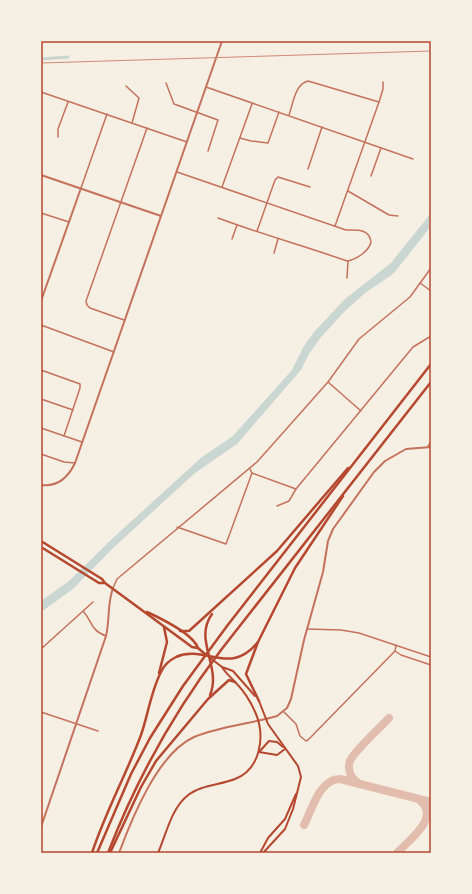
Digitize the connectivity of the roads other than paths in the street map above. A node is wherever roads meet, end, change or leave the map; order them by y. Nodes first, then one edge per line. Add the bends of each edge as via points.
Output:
1 (222, 41) edge
2 (383, 82) dead end
3 (166, 83) dead end
4 (126, 86) dead end
5 (206, 87) junction
6 (41, 92) edge
7 (68, 102) junction
8 (379, 102) junction
9 (252, 103) junction
10 (197, 112) junction
11 (279, 112) junction
12 (107, 114) junction
13 (289, 115) junction
14 (132, 123) junction
15 (322, 127) junction
16 (147, 128) junction
17 (58, 137) dead end
18 (240, 138) junction
19 (187, 142) junction
20 (365, 142) junction
21 (381, 148) junction
22 (208, 151) dead end
23 (413, 159) dead end
24 (308, 169) dead end
25 (177, 172) junction
26 (41, 175) edge
27 (371, 176) dead end
28 (222, 187) junction
29 (310, 187) dead end
30 (81, 188) junction
31 (348, 191) junction
32 (121, 202) junction
33 (267, 203) junction
34 (41, 213) edge
35 (161, 216) junction
36 (398, 216) dead end
37 (218, 218) dead end
38 (69, 222) junction
39 (237, 225) junction
40 (335, 226) junction
41 (257, 232) junction
42 (232, 239) dead end
43 (278, 239) junction
44 (274, 253) dead end
45 (348, 261) junction
46 (431, 268) edge
47 (347, 278) dead end
48 (420, 284) junction
49 (431, 291) edge
50 (41, 301) edge
51 (125, 320) junction
52 (41, 325) edge
53 (431, 336) edge
54 (114, 352) junction
55 (431, 364) edge
56 (41, 370) edge
57 (328, 382) junction
58 (431, 382) edge
59 (41, 399) edge
60 (73, 410) junction
61 (361, 411) junction
62 (41, 428) edge
63 (64, 436) junction
64 (82, 442) junction
65 (431, 442) edge
66 (430, 446) edge
67 (41, 454) edge
68 (361, 454) junction
69 (75, 463) junction
70 (250, 469) junction
71 (252, 473) junction
72 (353, 481) junction
73 (41, 485) edge
74 (296, 488) junction
75 (277, 506) dead end
76 (177, 527) junction
77 (41, 541) edge
78 (41, 547) edge
79 (105, 583) junction
80 (113, 588) junction
81 (92, 602) dead end
82 (142, 610) junction
83 (214, 610) junction
84 (83, 611) junction
85 (164, 627) junction
86 (306, 629) junction
87 (180, 631) junction
88 (106, 636) junction
89 (258, 642) junction
90 (396, 645) junction
91 (198, 648) junction
92 (41, 649) edge
93 (395, 651) junction
94 (209, 657) junction
95 (431, 657) edge
96 (431, 665) edge
97 (222, 667) junction
98 (157, 682) junction
99 (235, 682) junction
100 (208, 699) junction
101 (259, 701) junction
102 (41, 712) edge
103 (284, 712) junction
104 (266, 718) junction
105 (258, 720) junction
106 (76, 724) junction
107 (98, 731) dead end
108 (286, 749) junction
109 (259, 752) junction
110 (299, 788) junction
111 (41, 827) edge
112 (92, 853) edge
113 (97, 853) edge
114 (109, 853) edge
115 (120, 853) edge
116 (158, 853) edge
117 (261, 853) edge

1 - 5 street
2 - 8 street
3 - 10 street via 174,104
4 - 14 street via 139,98
5 - 9 street
5 - 10 street
6 - 7 street
7 - 12 street
7 - 17 street via 58,129
8 - 13 street via 313,81 304,81 298,89
8 - 20 street
9 - 11 street
9 - 18 street
10 - 19 street
10 - 22 street via 218,120
11 - 13 street
11 - 18 street via 268,143
12 - 14 street
12 - 30 street
13 - 15 street
14 - 16 street
15 - 20 street
15 - 24 street
16 - 19 street
16 - 32 street
18 - 28 street
19 - 25 street
20 - 21 street
20 - 31 street
21 - 23 street
21 - 27 street
25 - 28 street
25 - 35 street
26 - 30 street
28 - 33 street
29 - 33 street via 278,177
30 - 32 street
30 - 38 street
31 - 36 street via 389,215
31 - 40 street
32 - 35 street
32 - 51 street via 86,303 90,308
33 - 40 street
33 - 41 street
34 - 38 street
35 - 51 street
37 - 39 street
38 - 50 street
39 - 41 street
39 - 42 street
40 - 45 street via 346,230 360,230 371,240 368,249
41 - 43 street
43 - 44 street
43 - 45 street
45 - 47 street
46 - 48 street
48 - 49 street
48 - 57 street via 410,297 359,339
51 - 54 street
52 - 54 street
53 - 61 street via 413,348
54 - 64 street
55 - 68 main road
56 - 60 street via 80,384
57 - 61 street
57 - 70 street
58 - 72 main road
59 - 60 street
60 - 63 street
61 - 74 street
62 - 63 street
63 - 64 street
64 - 69 street
65 - 66 street
66 - 86 street via 406,449 385,460 339,520 328,541 323,572
67 - 69 street
68 - 83 main road via 277,551
68 - 113 main road via 183,686 131,774
69 - 73 street via 64,480 46,486
70 - 71 street
70 - 76 street
71 - 74 street
71 - 76 street via 226,544
72 - 89 main road via 295,568
72 - 114 main road via 221,650 177,713 127,805
74 - 75 street via 289,501
76 - 80 street via 117,579
77 - 79 main road
78 - 79 main road via 87,576
79 - 80 main road
80 - 82 main road
80 - 88 street via 108,604
81 - 84 street
82 - 85 main road
82 - 87 main road
83 - 87 main road via 189,631
83 - 94 main road via 204,632
84 - 88 street via 96,631
84 - 92 street
85 - 91 main road via 192,647
85 - 98 main road via 167,642
86 - 90 street via 346,631
86 - 103 street via 291,699
87 - 91 main road via 196,642
88 - 106 street
89 - 94 main road via 244,655
89 - 101 main road via 246,674
90 - 93 street
90 - 95 street
91 - 94 main road
93 - 96 street
93 - 103 street via 306,741 300,736 294,721
94 - 97 main road
94 - 98 main road via 181,655 170,661 161,671
94 - 100 main road via 214,672
97 - 99 main road
97 - 101 main road via 233,672
98 - 112 main road via 141,735
99 - 100 main road via 229,680
99 - 105 main road via 252,704
100 - 114 main road via 148,773
101 - 104 main road
102 - 106 street
103 - 104 street
104 - 105 street
104 - 108 main road
105 - 109 main road via 261,731
105 - 115 street via 195,737 178,748 169,757 142,802
106 - 107 street
106 - 111 street
108 - 109 main road via 277,755
108 - 109 main road via 277,742 269,741
108 - 110 main road via 300,771
109 - 116 main road via 250,768 236,779 186,796 176,810
110 - 117 main road via 285,819 268,838
110 - 117 main road via 285,829

